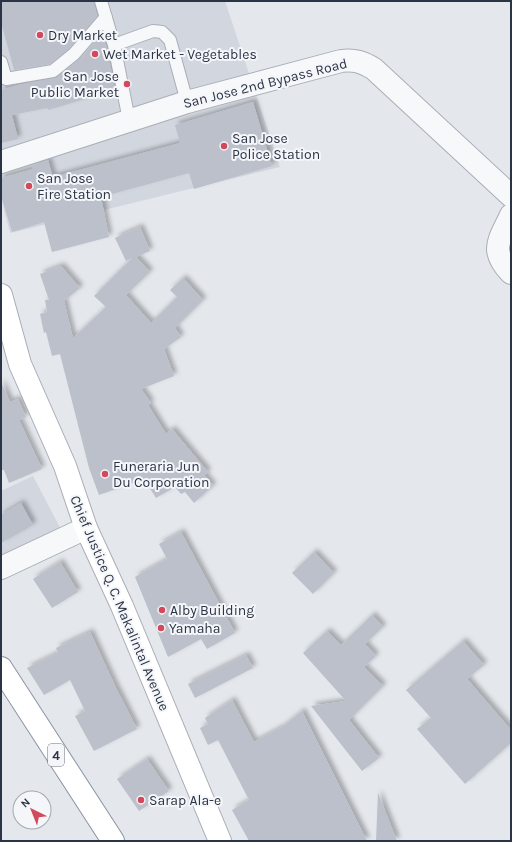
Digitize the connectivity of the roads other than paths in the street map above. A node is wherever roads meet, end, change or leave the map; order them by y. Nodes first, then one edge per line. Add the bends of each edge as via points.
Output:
1 (101, 1) edge
2 (106, 17) junction
3 (114, 44) junction
4 (1, 62) edge
5 (188, 102) junction
6 (129, 120) junction
7 (1, 162) edge
8 (511, 196) edge
9 (511, 216) edge
10 (511, 273) edge
11 (1, 295) edge
12 (86, 528) junction
13 (1, 568) edge
14 (1, 668) edge
15 (113, 841) edge
16 (220, 841) edge

1 - 2 lane
2 - 3 lane
2 - 4 lane via 74,54 53,71 6,79
3 - 5 lane via 152,31 162,32 170,40
3 - 6 lane
5 - 6 street, San Jose 2nd Bypass Road
5 - 8 street, San Jose 2nd Bypass Road via 341,61 359,61 374,69
6 - 7 street, San Jose 2nd Bypass Road
9 - 10 street via 498,243 498,256
11 - 12 main road, Chief Justice Q. C. Makalintal Avenue via 20,364 65,466
12 - 13 street
12 - 16 main road, Chief Justice Q. C. Makalintal Avenue via 122,606
14 - 15 main road, 4

